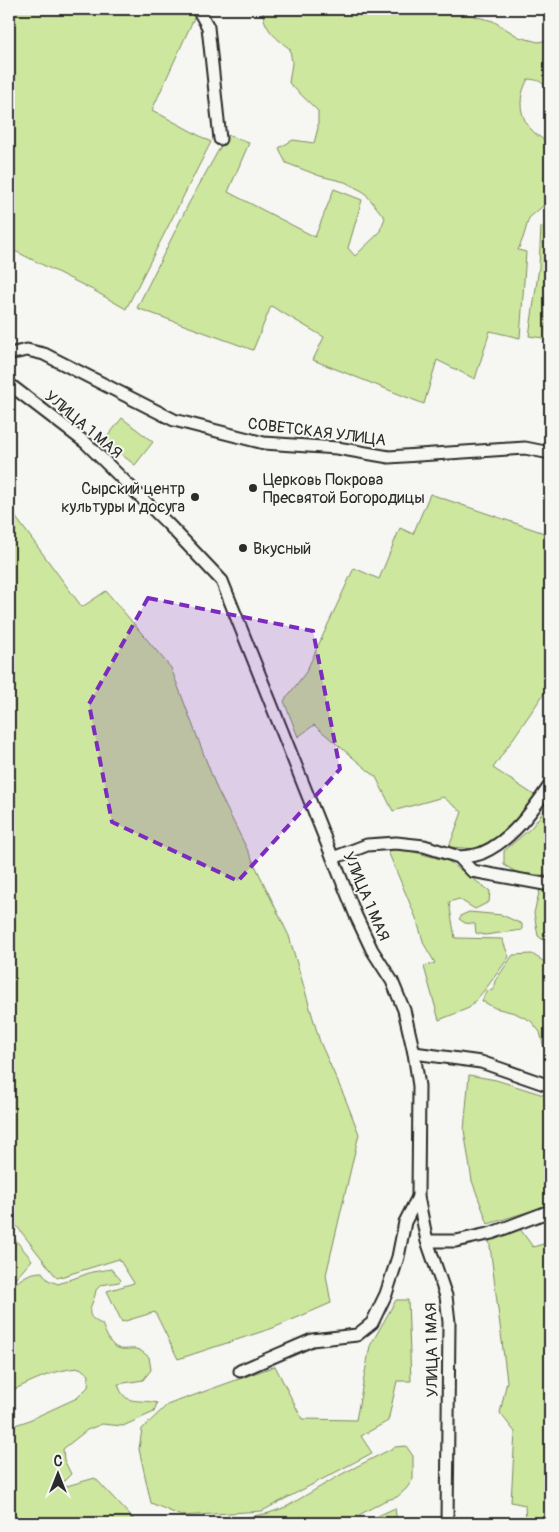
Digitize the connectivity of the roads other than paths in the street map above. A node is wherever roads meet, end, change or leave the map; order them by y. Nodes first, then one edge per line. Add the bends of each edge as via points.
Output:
1 (198, 9) edge
2 (220, 139) dead end
3 (9, 354) edge
4 (9, 384) edge
5 (550, 453) edge
6 (550, 785) edge
7 (459, 857) junction
8 (333, 858) junction
9 (550, 885) edge
10 (414, 1053) junction
11 (550, 1086) edge
12 (418, 1196) junction
13 (550, 1211) edge
14 (427, 1240) junction
15 (240, 1371) dead end
16 (447, 1523) edge

1 - 2 street via 208,27
3 - 5 street, СОВЕТСКАЯ УЛИЦА via 27,350 44,354 174,420 264,443 337,448 389,457 525,448
4 - 8 street, УЛИЦА 1 МАЯ via 86,443 222,581
6 - 7 street via 507,838 482,854
7 - 8 street via 424,846 396,843 366,845
7 - 9 street via 472,871
8 - 10 street, УЛИЦА 1 МАЯ via 372,950 392,981 404,1010
10 - 11 street via 482,1062
10 - 12 street, УЛИЦА 1 МАЯ via 419,1086
12 - 14 street, УЛИЦА 1 МАЯ
12 - 15 street via 405,1222 398,1258 372,1323 357,1335 312,1340
13 - 14 street via 465,1239
14 - 16 street, УЛИЦА 1 МАЯ via 446,1296 449,1322

